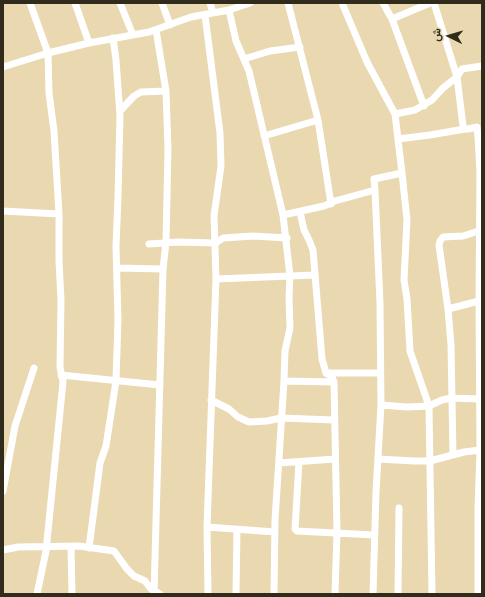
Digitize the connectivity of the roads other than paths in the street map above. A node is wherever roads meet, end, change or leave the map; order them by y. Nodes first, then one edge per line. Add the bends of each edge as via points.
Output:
1 (30, 3) edge
2 (74, 3) edge
3 (120, 3) edge
4 (162, 3) edge
5 (210, 3) edge
6 (250, 3) edge
7 (288, 3) edge
8 (342, 3) edge
9 (383, 3) edge
10 (430, 3) edge
11 (434, 3) edge
12 (416, 6) edge
13 (229, 10) junction
14 (213, 13) junction
15 (205, 15) junction
16 (392, 19) junction
17 (170, 25) junction
18 (156, 30) junction
19 (133, 35) junction
20 (113, 38) junction
21 (89, 43) junction
22 (300, 47) junction
23 (48, 53) junction
24 (244, 59) junction
25 (482, 66) edge
26 (3, 67) edge
27 (458, 77) junction
28 (166, 90) junction
29 (424, 106) junction
30 (120, 111) junction
31 (395, 114) junction
32 (318, 120) junction
33 (479, 126) edge
34 (465, 129) junction
35 (264, 136) junction
36 (398, 139) junction
37 (402, 173) junction
38 (375, 190) junction
39 (331, 204) junction
40 (3, 211) edge
41 (300, 212) junction
42 (59, 214) junction
43 (283, 215) junction
44 (481, 230) edge
45 (287, 238) junction
46 (166, 242) junction
47 (216, 243) junction
48 (149, 244) dead end
49 (116, 268) junction
50 (162, 270) junction
51 (290, 276) junction
52 (315, 276) junction
53 (216, 279) junction
54 (479, 301) junction
55 (448, 309) junction
56 (34, 368) dead end
57 (326, 373) junction
58 (380, 373) junction
59 (61, 375) junction
60 (116, 381) junction
61 (284, 381) junction
62 (334, 382) junction
63 (160, 385) junction
64 (451, 398) junction
65 (211, 400) junction
66 (480, 400) edge
67 (380, 405) junction
68 (429, 406) junction
69 (281, 418) junction
70 (334, 420) junction
71 (480, 450) junction
72 (453, 455) junction
73 (335, 459) junction
74 (378, 459) junction
75 (430, 460) junction
76 (299, 462) junction
77 (279, 463) junction
78 (3, 491) edge
79 (399, 508) dead end
80 (208, 527) junction
81 (237, 529) junction
82 (275, 532) junction
83 (337, 532) junction
84 (374, 535) junction
85 (46, 547) junction
86 (71, 547) junction
87 (89, 548) junction
88 (3, 550) edge
89 (156, 593) edge
90 (37, 594) edge
91 (72, 594) edge
92 (208, 594) edge
93 (236, 594) edge
94 (274, 594) edge
95 (335, 594) edge
96 (373, 594) edge
97 (398, 594) edge
98 (432, 594) edge
99 (478, 594) edge

1 - 23 street
2 - 21 street
3 - 19 street
4 - 17 street
5 - 14 street
6 - 13 street
7 - 22 street
8 - 31 street via 367,62
9 - 16 street
10 - 12 street
11 - 27 street
12 - 16 street
13 - 14 street
13 - 24 street via 236,40
14 - 15 street
15 - 17 street
15 - 47 street via 220,133 221,166 214,216
16 - 29 street
17 - 18 street
18 - 19 street
18 - 28 street
19 - 20 street
20 - 21 street
20 - 30 street
21 - 23 street
22 - 24 street via 270,51
22 - 32 street
23 - 26 street
23 - 42 street
24 - 35 street
25 - 27 street via 465,67
27 - 29 street
27 - 34 street
28 - 30 street via 141,92
28 - 46 street
29 - 31 street
30 - 49 street
31 - 36 street
32 - 35 street
32 - 39 street
33 - 34 street
33 - 44 street
34 - 36 street
35 - 43 street
36 - 37 street
37 - 38 street via 374,179
37 - 68 street via 407,220 404,280 408,299 410,351
38 - 39 street
38 - 58 street
39 - 41 street
40 - 42 street
41 - 43 street
41 - 52 street via 304,230 313,250
42 - 59 street
43 - 45 street
44 - 54 street
44 - 55 street via 463,236 443,237 440,241
45 - 47 street via 242,236 223,238
45 - 51 street
46 - 47 street
46 - 48 street
46 - 50 street
47 - 53 street
49 - 50 street
49 - 60 street
50 - 63 street
51 - 52 street
51 - 53 street
51 - 61 street via 290,328 285,351
52 - 57 street via 322,359
53 - 65 street
54 - 55 street
54 - 66 street
55 - 64 street
56 - 78 street via 15,426
57 - 58 street
57 - 62 street
58 - 67 street
59 - 60 street
59 - 85 street via 63,388
60 - 63 street
60 - 87 street via 114,405 100,463
61 - 62 street
61 - 69 street
62 - 70 street
63 - 89 street
64 - 66 street
64 - 68 street
64 - 72 street
65 - 69 street via 248,422
65 - 80 street
66 - 71 street
67 - 68 street
67 - 74 street
68 - 75 street
69 - 70 street
69 - 77 street
70 - 73 street
71 - 72 street
71 - 99 street
72 - 75 street
73 - 76 street
73 - 83 street
74 - 75 street
74 - 84 street
75 - 98 street
76 - 77 street
76 - 83 street via 296,529
77 - 82 street
79 - 97 street
80 - 81 street
80 - 92 street
81 - 82 street
81 - 93 street
82 - 94 street
83 - 84 street
83 - 95 street
84 - 96 street
85 - 86 street
85 - 88 street
85 - 90 street
86 - 87 street
86 - 91 street
87 - 89 street via 114,551 127,569 145,581

